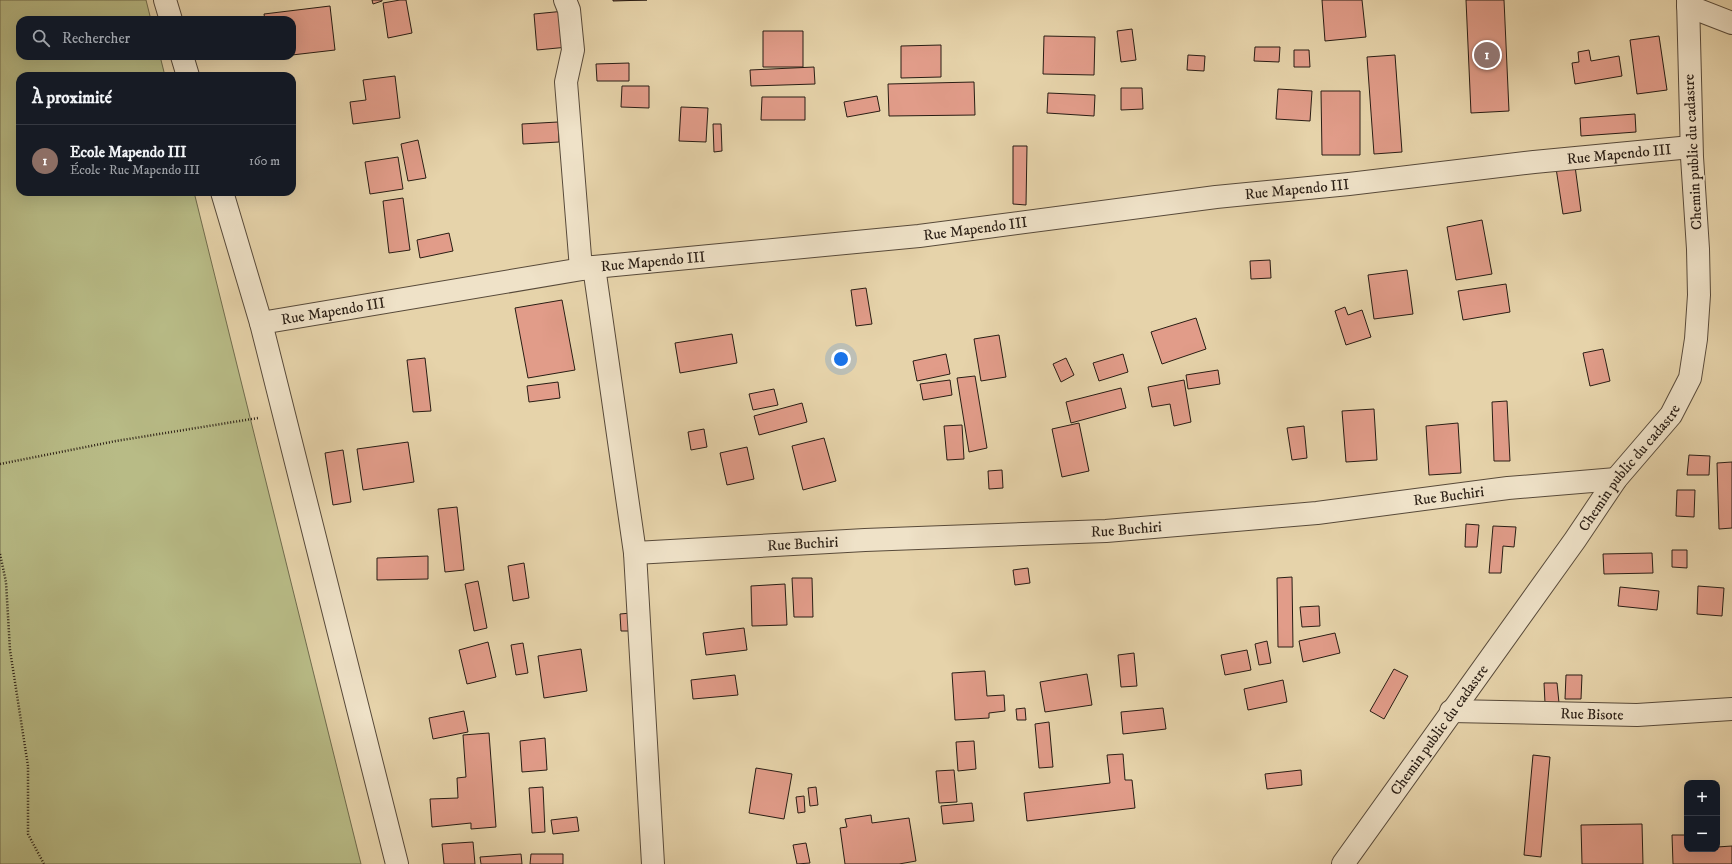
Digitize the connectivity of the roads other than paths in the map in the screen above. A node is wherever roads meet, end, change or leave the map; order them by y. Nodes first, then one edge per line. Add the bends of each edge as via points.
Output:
1 (165, 0) edge
2 (565, 0) edge
3 (1688, 3) edge
4 (170, 16) edge
5 (1732, 23) edge
6 (183, 60) edge
7 (187, 72) edge
8 (1691, 147) junction
9 (223, 196) edge
10 (588, 268) junction
11 (262, 323) junction
12 (1616, 479) junction
13 (634, 553) junction
14 (1732, 709) edge
15 (1451, 711) junction
16 (398, 864) edge
17 (654, 864) edge
18 (1343, 864) edge

1 - 4 street
2 - 10 street via 569,10 573,50 566,82
3 - 5 street
3 - 8 street, Chemin public du cadastre
6 - 7 street
8 - 10 street, Rue Mapendo III via 1216,197 919,236
8 - 12 street, Chemin public du cadastre via 1699,295 1690,378 1671,415
9 - 11 street
10 - 11 street, Rue Mapendo III
10 - 13 street
11 - 16 street
12 - 13 street, Rue Buchiri via 1508,488 1317,513 1106,531 865,540
12 - 15 street, Chemin public du cadastre
13 - 17 street
14 - 15 street, Rue Bisote via 1637,715
15 - 18 street, Chemin public du cadastre

